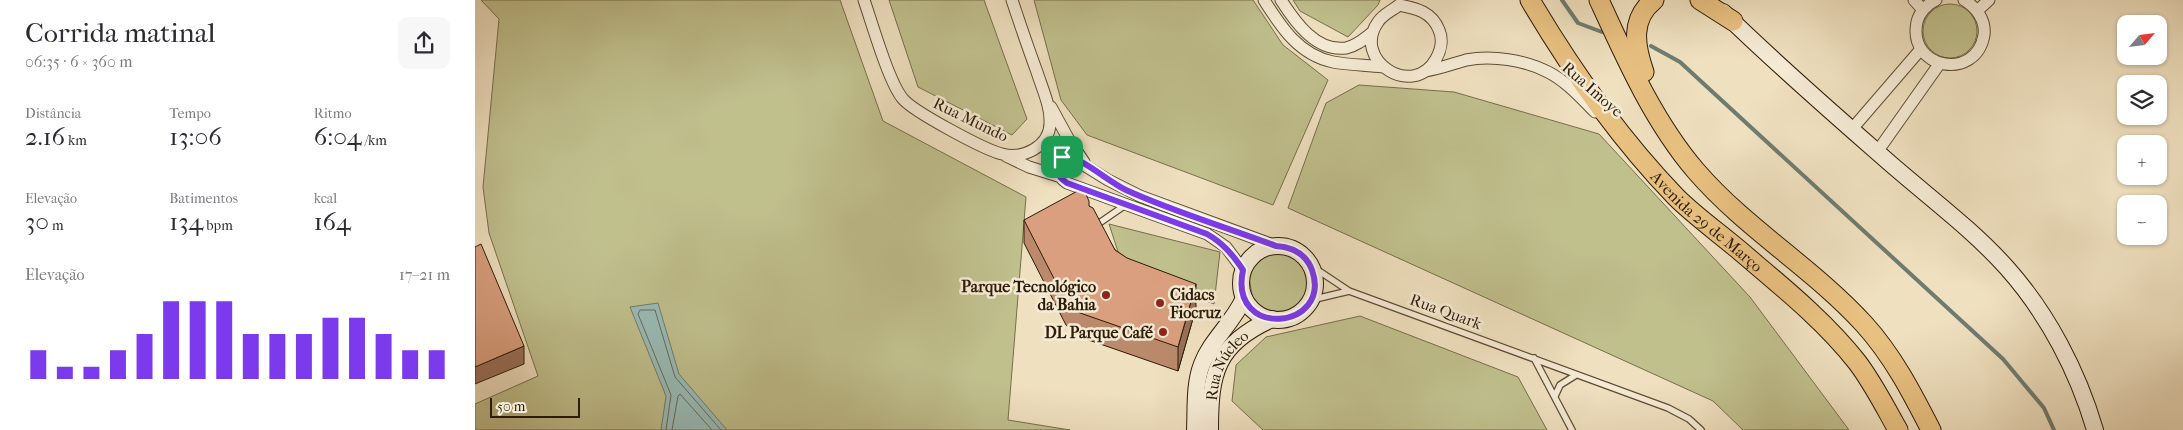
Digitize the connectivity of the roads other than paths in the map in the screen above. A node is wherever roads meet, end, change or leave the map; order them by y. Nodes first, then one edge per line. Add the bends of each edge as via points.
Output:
1 (864, 0) edge
2 (1012, 0) edge
3 (1264, 0) edge
4 (1281, 0) edge
5 (1530, 0) edge
6 (1599, 0) edge
7 (1654, 0) edge
8 (1700, 0) edge
9 (1711, 0) edge
10 (1915, 0) edge
11 (1936, 0) edge
12 (1964, 0) edge
13 (1989, 0) edge
14 (1400, 3) edge
15 (1923, 10) junction
16 (1977, 11) junction
17 (1733, 21) junction
18 (1373, 32) junction
19 (1921, 49) junction
20 (1940, 63) junction
21 (1383, 67) junction
22 (1425, 71) junction
23 (1043, 89) junction
24 (1658, 116) junction
25 (1851, 129) junction
26 (1621, 136) junction
27 (1877, 152) junction
28 (1002, 154) junction
29 (1088, 167) junction
30 (1059, 176) junction
31 (1125, 206) junction
32 (1093, 227) edge
33 (1276, 246) junction
34 (1310, 266) junction
35 (1243, 270) junction
36 (1349, 291) junction
37 (1244, 298) junction
38 (1311, 300) junction
39 (1272, 319) junction
40 (1534, 358) junction
41 (1576, 375) junction
42 (1555, 396) junction
43 (1195, 430) edge
44 (1210, 430) edge
45 (1572, 430) edge
46 (1701, 430) edge
47 (1898, 430) edge
48 (1931, 430) edge
49 (2095, 430) edge

1 - 28 street, Rua Mundo via 903,99 945,126
2 - 23 street, Rua Mundo
3 - 21 street via 1282,29 1310,54 1334,62
4 - 18 street via 1297,25 1322,43 1347,48
5 - 26 main road, Avenida 29 de Março via 1564,58
6 - 24 main road, Avenida 29 de Março
7 - 24 main road via 1637,23 1635,35 1637,52
8 - 17 main road
9 - 17 main road
10 - 15 street
11 - 15 street
12 - 16 street
13 - 16 street
14 - 18 street via 1377,22
14 - 22 street via 1427,13 1440,31 1439,54
15 - 19 street via 1916,28
16 - 20 street via 1983,20 1984,31 1978,51 1961,63
17 - 25 main road
18 - 21 street via 1373,51
19 - 20 street
19 - 25 street
20 - 27 street
21 - 22 street via 1403,76 1415,76
22 - 26 street, Rua Imoye via 1467,60 1491,58 1520,62 1549,72
23 - 28 street, Rua Mundo via 1050,124 1042,143 1024,154
23 - 29 street via 1061,127
24 - 48 main road, Avenida 29 de Março via 1695,170 1717,194 1864,324 1898,369
25 - 27 main road
26 - 47 main road, Avenida 29 de Março via 1677,198 1827,328 1857,362
27 - 49 main road via 1983,244 2036,304 2078,381
28 - 30 street
29 - 30 street via 1071,157 1062,157 1057,167
29 - 33 street via 1140,196
30 - 31 street via 1067,183
31 - 32 lane
31 - 35 street via 1207,234 1218,240
33 - 34 main road via 1296,251
33 - 35 main road via 1256,253
34 - 36 lane, Rua Quark
34 - 38 main road via 1315,288
35 - 37 main road
36 - 38 lane
36 - 40 lane, Rua Quark
37 - 39 main road via 1258,314
37 - 43 main road, Rua Núcleo via 1202,364
38 - 39 main road via 1297,315 1288,319
39 - 44 main road, Rua Núcleo via 1250,331 1224,354 1213,381
40 - 41 lane, Rua Quark
40 - 42 lane
41 - 42 lane via 1560,385
41 - 46 lane, Rua Quark via 1668,408
42 - 45 lane

